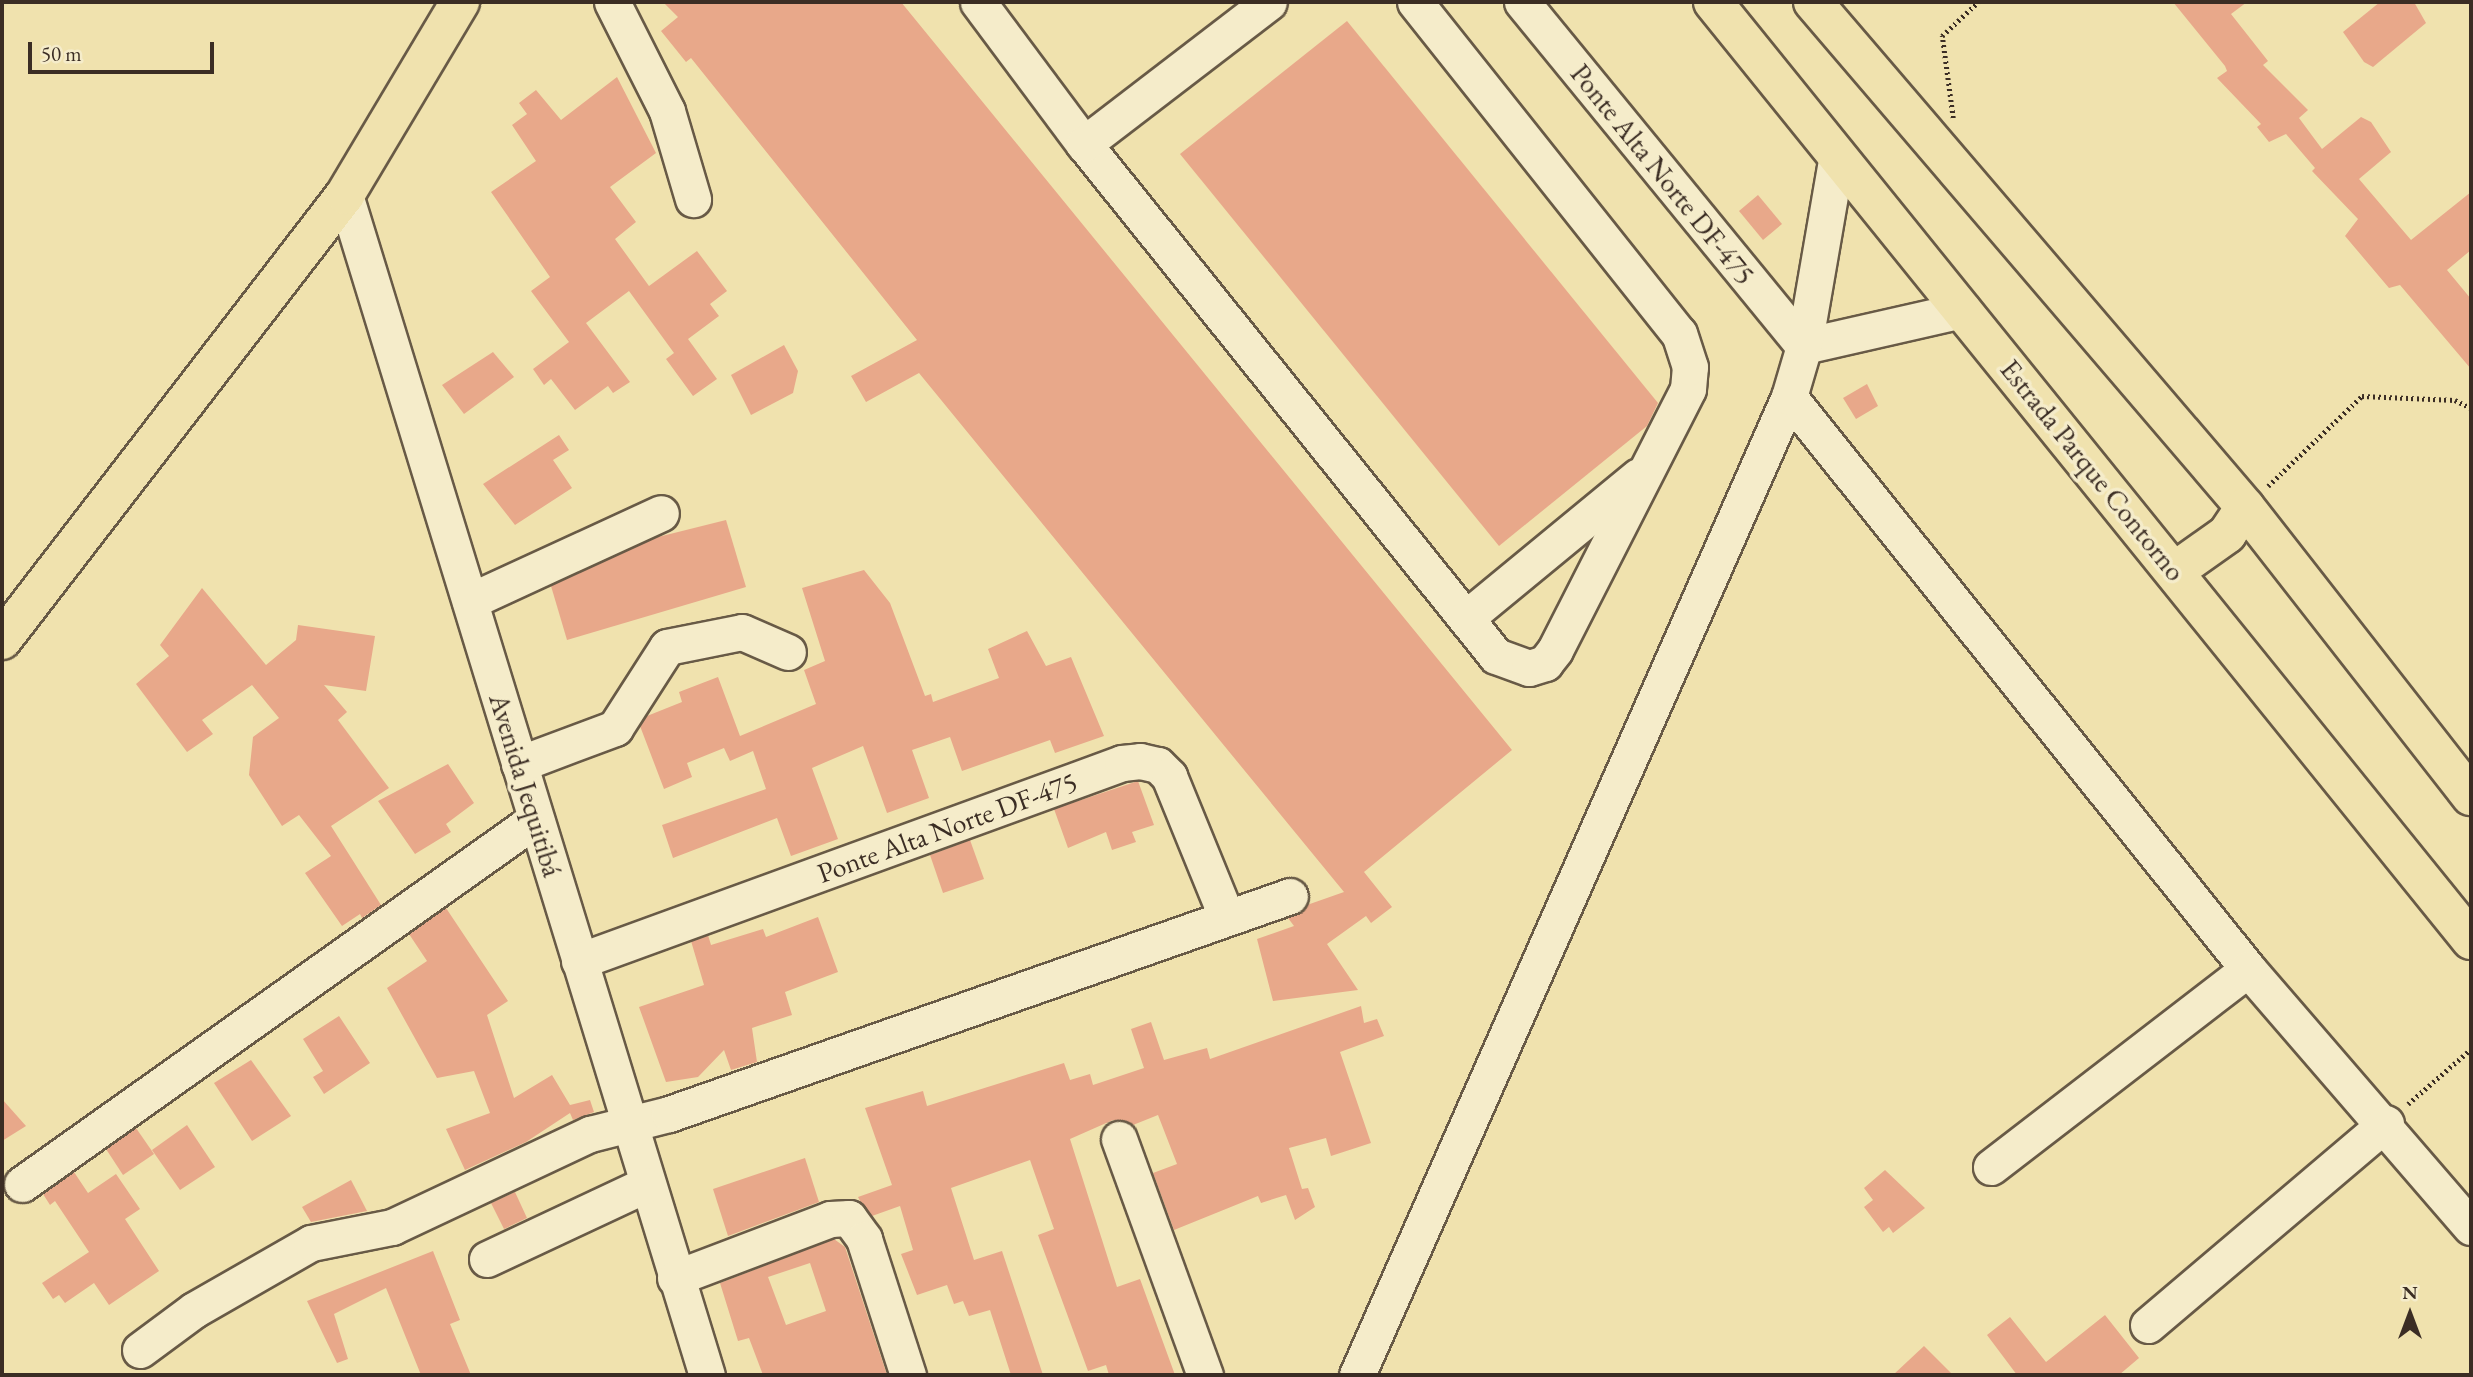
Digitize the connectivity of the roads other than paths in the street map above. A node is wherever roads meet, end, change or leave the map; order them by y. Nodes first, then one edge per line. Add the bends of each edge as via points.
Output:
1 (460, 2) edge
2 (612, 2) edge
3 (978, 2) edge
4 (1269, 2) edge
5 (1415, 2) edge
6 (1522, 2) edge
7 (1713, 2) edge
8 (1813, 2) edge
9 (1084, 144) junction
10 (1837, 155) junction
11 (345, 195) junction
12 (693, 199) dead end
13 (1963, 310) junction
14 (1804, 345) junction
15 (1789, 397) junction
16 (1648, 468) junction
17 (2245, 507) junction
18 (661, 513) dead end
19 (2175, 571) junction
20 (470, 601) junction
21 (1466, 618) junction
22 (2, 640) edge
23 (788, 652) dead end
24 (519, 764) junction
25 (2471, 796) edge
26 (536, 819) junction
27 (1290, 897) dead end
28 (1227, 918) junction
29 (2471, 940) edge
30 (579, 961) junction
31 (2248, 969) junction
32 (625, 1122) junction
33 (2386, 1123) junction
34 (1119, 1139) dead end
35 (1991, 1167) dead end
36 (22, 1184) dead end
37 (645, 1185) junction
38 (2471, 1227) edge
39 (487, 1259) dead end
40 (675, 1278) junction
41 (2148, 1325) dead end
42 (140, 1350) dead end
43 (697, 1373) edge
44 (908, 1375) edge
45 (1205, 1375) edge
46 (1357, 1375) edge

1 - 11 main road
2 - 12 street via 667,111
3 - 9 street
4 - 9 street
5 - 16 street via 1686,347 1688,389
6 - 14 street, Ponte Alta Norte DF-475
7 - 10 main road, Estrada Parque Contorno
8 - 17 main road
9 - 21 street
10 - 13 main road, Estrada Parque Contorno
10 - 14 street
11 - 20 street, Avenida Jequitibá
11 - 22 main road
13 - 14 street
13 - 19 main road, Estrada Parque Contorno
14 - 15 street
15 - 31 street
15 - 46 street
16 - 21 street
16 - 21 street via 1545,663 1514,666 1496,656
17 - 19 main road via 2227,534
17 - 25 main road
18 - 20 street
19 - 29 main road, Estrada Parque Contorno
20 - 24 street, Avenida Jequitibá
23 - 24 street via 742,632 667,647 615,728
24 - 26 street, Avenida Jequitibá
26 - 30 street, Avenida Jequitibá
26 - 36 street
27 - 28 street
28 - 30 street, Ponte Alta Norte DF-475 via 1169,776 1158,765 1140,761 1122,763
28 - 32 street via 669,1114
30 - 32 street, Avenida Jequitibá
31 - 33 street
31 - 35 street
32 - 37 street, Avenida Jequitibá
32 - 42 street via 392,1227 311,1243 194,1310
33 - 38 street
33 - 41 street
34 - 45 street
37 - 39 street
37 - 40 street, Avenida Jequitibá
40 - 43 street, Avenida Jequitibá
40 - 44 street via 831,1219 849,1218 864,1239

